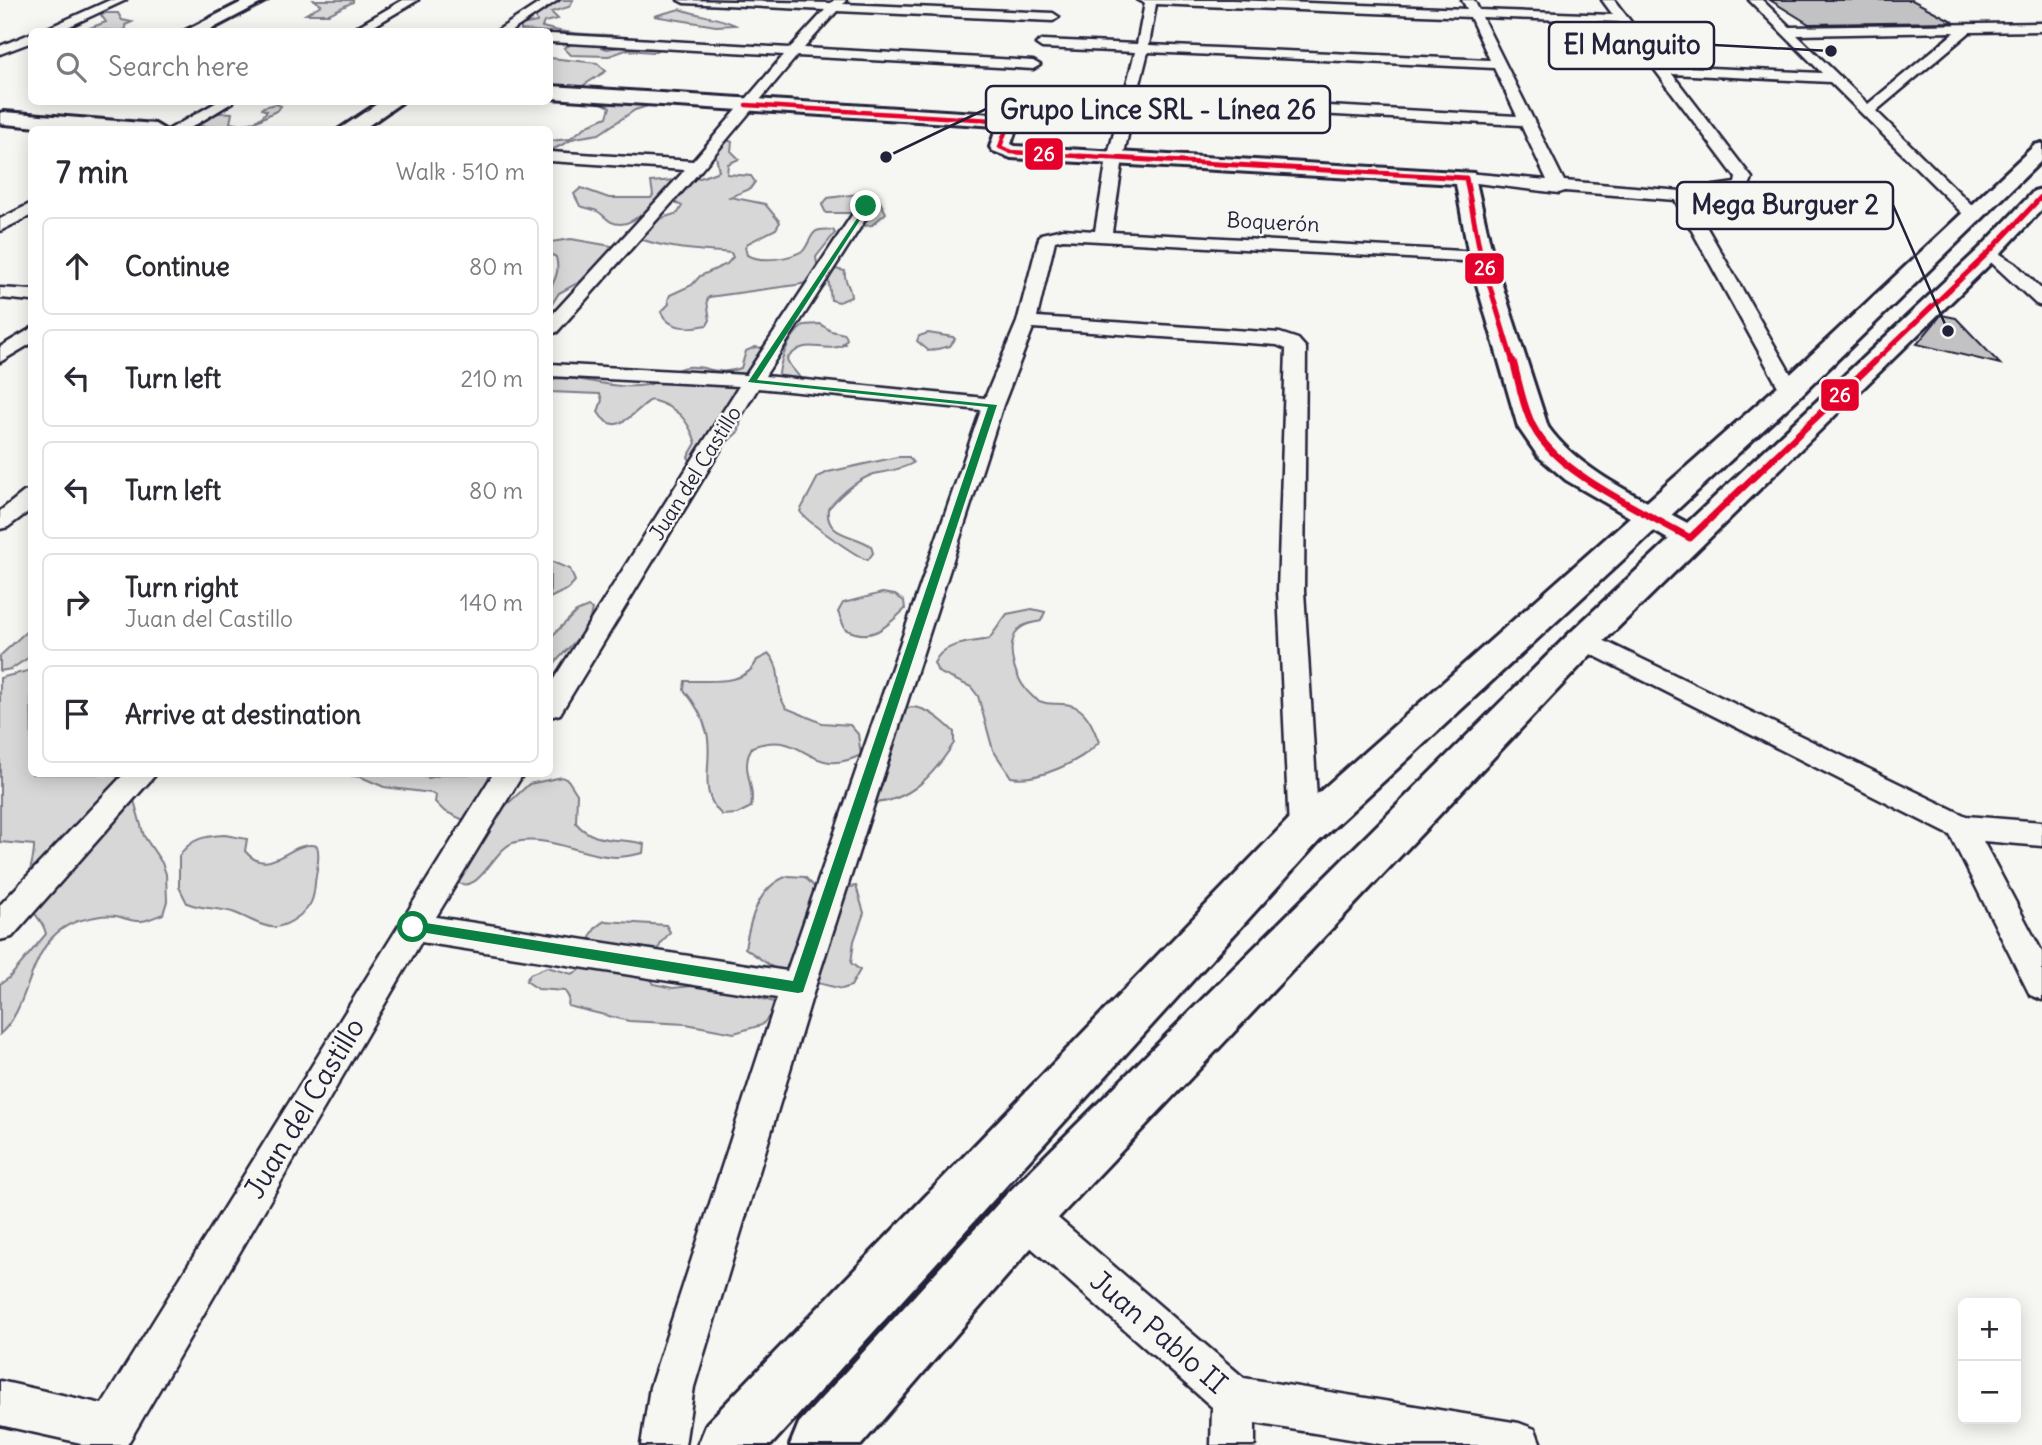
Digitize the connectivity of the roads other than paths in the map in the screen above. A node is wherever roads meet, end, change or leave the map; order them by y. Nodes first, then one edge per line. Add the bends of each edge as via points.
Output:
1 (120, 0) edge
2 (259, 0) edge
3 (281, 0) edge
4 (412, 0) edge
5 (552, 0) edge
6 (684, 0) edge
7 (1060, 0) edge
8 (1144, 0) edge
9 (1150, 0) edge
10 (1468, 0) edge
11 (1608, 0) edge
12 (1755, 0) edge
13 (838, 4) edge
14 (1475, 13) junction
15 (1053, 17) junction
16 (1622, 19) junction
17 (2042, 27) edge
18 (54, 28) edge
19 (200, 28) edge
20 (223, 28) edge
21 (361, 28) edge
22 (507, 28) edge
23 (1966, 29) junction
24 (1787, 31) junction
25 (553, 37) edge
26 (28, 39) edge
27 (1042, 44) junction
28 (1143, 48) junction
29 (0, 50) edge
30 (795, 52) junction
31 (1499, 64) junction
32 (1663, 71) junction
33 (1833, 78) junction
34 (553, 92) edge
35 (1021, 93) junction
36 (1130, 99) junction
37 (34, 105) edge
38 (61, 105) edge
39 (221, 105) edge
40 (386, 105) edge
41 (746, 105) junction
42 (1868, 111) junction
43 (29, 120) junction
44 (1525, 121) junction
45 (1, 123) edge
46 (105, 126) edge
47 (182, 126) edge
48 (354, 126) edge
49 (2042, 149) edge
50 (553, 156) edge
51 (1115, 158) junction
52 (697, 166) junction
53 (1466, 178) junction
54 (1559, 188) junction
55 (1681, 196) junction
56 (2042, 197) edge
57 (866, 206) dead end
58 (28, 210) edge
59 (1974, 216) junction
60 (0, 226) edge
61 (1103, 236) junction
62 (1989, 252) junction
63 (1481, 257) junction
64 (0, 293) edge
65 (28, 296) edge
66 (2042, 300) edge
67 (1026, 322) junction
68 (553, 325) edge
69 (28, 337) edge
70 (0, 356) edge
71 (553, 370) edge
72 (752, 382) junction
73 (1790, 390) junction
74 (993, 405) junction
75 (28, 500) edge
76 (1651, 516) junction
77 (0, 522) edge
78 (1690, 538) junction
79 (1584, 640) junction
80 (553, 702) edge
81 (138, 777) edge
82 (506, 777) edge
83 (1961, 827) junction
84 (1304, 830) junction
85 (2042, 834) edge
86 (0, 927) edge
87 (413, 927) junction
88 (2042, 985) edge
89 (798, 987) junction
90 (1024, 1215) junction
91 (1234, 1398) junction
92 (0, 1403) edge
93 (107, 1437) edge
94 (663, 1445) edge
95 (729, 1445) edge
96 (821, 1445) edge
97 (1233, 1445) edge
98 (1519, 1445) edge

1 - 18 street
2 - 19 main road
3 - 20 main road
4 - 21 street
5 - 22 street
6 - 13 street
7 - 15 street
8 - 9 street
9 - 14 street
9 - 28 street
10 - 14 street
11 - 16 street
12 - 24 street
13 - 15 street
13 - 30 street
14 - 16 street
14 - 31 street
15 - 27 street
16 - 32 street
17 - 23 street
23 - 24 street
23 - 42 street
24 - 33 street
25 - 30 street
26 - 29 street
27 - 28 street
27 - 35 street
28 - 31 street
28 - 36 street
30 - 35 street
30 - 41 street
31 - 44 street
32 - 33 street
32 - 55 street via 1744,178 1742,186 1730,191
33 - 42 street
34 - 41 main road
35 - 36 street
35 - 41 main road
35 - 51 main road via 1000,147 1003,150
36 - 44 street
36 - 51 street
37 - 45 main road
38 - 43 main road
39 - 47 street
40 - 48 main road
41 - 52 street
42 - 59 street
43 - 45 main road
43 - 46 main road
44 - 54 street
49 - 59 main road
50 - 52 street
51 - 53 main road
51 - 61 street
52 - 68 street
53 - 54 street
53 - 63 main road
54 - 55 street
55 - 73 street
56 - 62 main road
57 - 72 street, Juan del Castillo
58 - 60 street
59 - 73 main road
61 - 63 street, Boquerón
61 - 67 street, Boquerón via 1047,238
62 - 66 street
62 - 78 main road
63 - 76 main road via 1533,427 1549,450 1577,473
64 - 65 street
67 - 74 street
67 - 84 street via 1280,339 1296,348 1291,591
69 - 70 street
71 - 72 street
72 - 74 street
72 - 80 street, Juan del Castillo
73 - 76 main road
74 - 89 street
75 - 77 street
76 - 78 main road
76 - 84 main road
78 - 79 main road
79 - 83 street
79 - 90 main road
81 - 86 street
82 - 87 street, Juan del Castillo
83 - 85 street
83 - 88 street
84 - 95 main road
87 - 89 street
87 - 93 street, Juan del Castillo
89 - 94 street via 672,1388
90 - 91 street, Juan Pablo II
90 - 96 main road
91 - 97 street
91 - 98 street, Juan Pablo II
92 - 93 street

